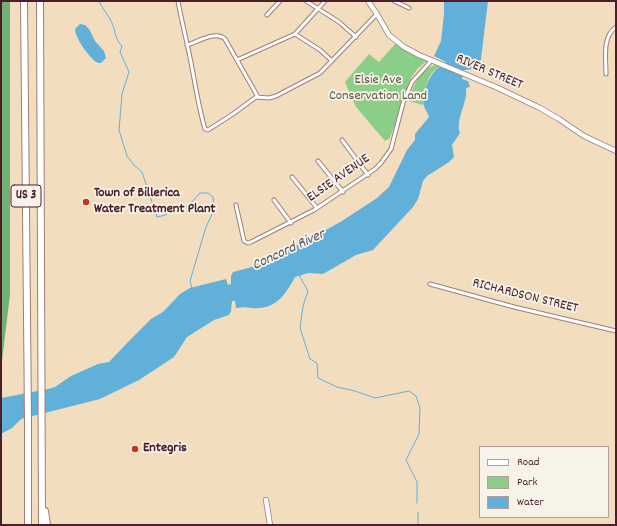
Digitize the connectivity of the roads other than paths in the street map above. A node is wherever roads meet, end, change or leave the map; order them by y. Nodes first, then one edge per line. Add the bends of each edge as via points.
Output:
1 (24, 1) edge
2 (40, 1) edge
3 (178, 1) edge
4 (280, 1) edge
5 (306, 1) edge
6 (325, 1) edge
7 (368, 1) edge
8 (375, 1) edge
9 (394, 1) edge
10 (372, 6) junction
11 (409, 8) dead end
12 (318, 9) junction
13 (267, 14) dead end
14 (377, 14) junction
15 (616, 27) edge
16 (295, 34) junction
17 (356, 37) junction
18 (187, 45) junction
19 (237, 60) junction
20 (432, 60) junction
21 (332, 61) junction
22 (606, 74) dead end
23 (258, 97) junction
24 (342, 140) dead end
25 (616, 151) edge
26 (318, 161) dead end
27 (368, 175) junction
28 (292, 177) dead end
29 (343, 192) junction
30 (274, 200) dead end
31 (236, 205) dead end
32 (317, 208) junction
33 (291, 223) junction
34 (430, 284) dead end
35 (616, 331) edge
36 (42, 496) junction
37 (266, 500) dead end
38 (28, 525) edge
39 (42, 525) edge
40 (47, 525) edge
41 (270, 525) edge

1 - 38 highway, US 3
2 - 36 highway, US 3
3 - 18 street
4 - 13 street
5 - 12 street
6 - 12 street
7 - 10 main road, RIVER STREET
8 - 10 main road
9 - 11 street
10 - 14 main road, RIVER STREET
12 - 16 street
12 - 17 street
14 - 17 street
14 - 20 main road, RIVER STREET via 395,41
15 - 22 street via 607,38
16 - 19 street
16 - 21 street
17 - 21 street
18 - 19 street via 219,35 224,38
18 - 23 street via 205,129 214,127
19 - 23 street
20 - 25 main road, RIVER STREET via 540,108 584,136
20 - 27 street, ELSIE AVENUE via 409,88 391,149
21 - 23 street via 317,75 287,92 272,97
24 - 27 street
26 - 29 street
27 - 29 street, ELSIE AVENUE
28 - 32 street
29 - 32 street, ELSIE AVENUE
30 - 33 street
31 - 33 street, ELSIE AVENUE via 244,241 248,243
32 - 33 street, ELSIE AVENUE
34 - 35 street, RICHARDSON STREET
36 - 39 highway, US 3
36 - 40 highway
37 - 41 main road

